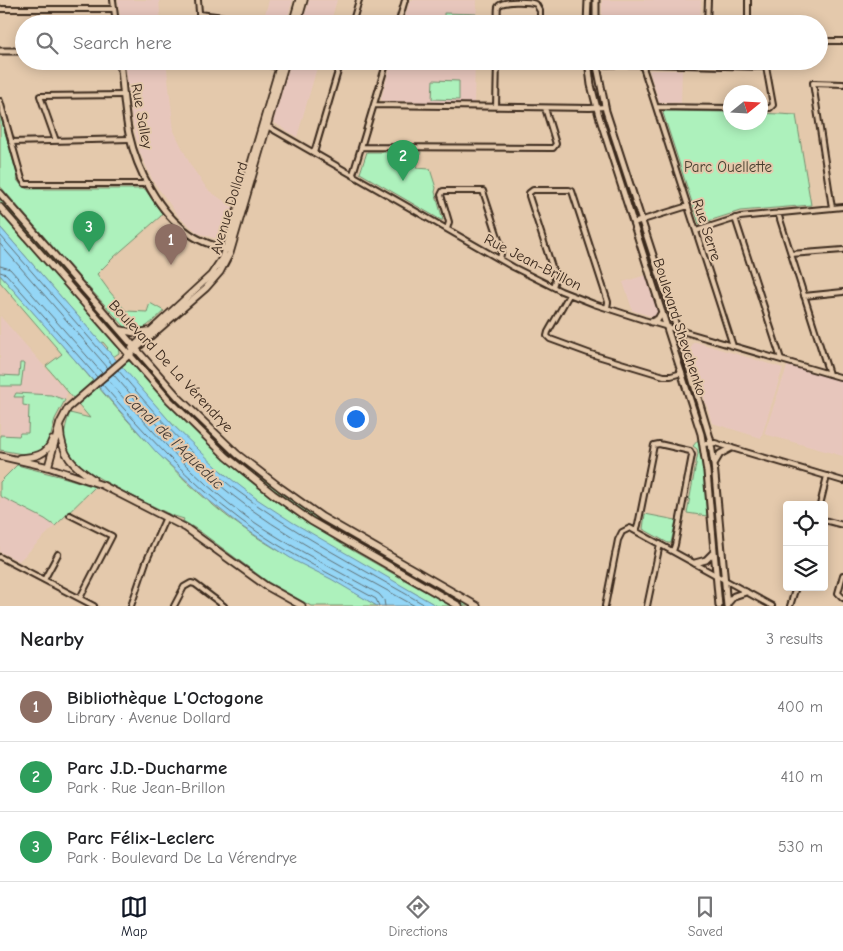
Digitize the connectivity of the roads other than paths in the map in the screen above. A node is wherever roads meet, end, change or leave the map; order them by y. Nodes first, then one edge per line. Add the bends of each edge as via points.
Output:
1 (113, 0) edge
2 (198, 0) edge
3 (299, 0) edge
4 (304, 0) edge
5 (359, 0) edge
6 (405, 0) edge
7 (588, 0) edge
8 (596, 0) edge
9 (708, 0) edge
10 (748, 0) edge
11 (531, 1) edge
12 (0, 9) edge
13 (114, 9) junction
14 (199, 14) joint
15 (115, 15) edge
16 (208, 15) edge
17 (295, 15) edge
18 (300, 15) edge
19 (355, 15) edge
20 (401, 15) edge
21 (498, 15) edge
22 (540, 15) edge
23 (587, 15) edge
24 (596, 15) edge
25 (707, 15) edge
26 (748, 15) edge
27 (828, 41) edge
28 (843, 42) edge
29 (0, 51) edge
30 (15, 51) edge
31 (121, 70) edge
32 (281, 70) edge
33 (338, 70) edge
34 (384, 70) edge
35 (497, 70) edge
36 (589, 70) edge
37 (597, 70) edge
38 (644, 70) edge
39 (767, 70) edge
40 (843, 84) edge
41 (124, 95) junction
42 (0, 101) edge
43 (374, 105) junction
44 (496, 107) junction
45 (604, 107) junction
46 (656, 107) junction
47 (545, 108) junction
48 (596, 108) junction
49 (723, 108) edge
50 (768, 108) edge
51 (265, 125) junction
52 (130, 139) junction
53 (56, 141) junction
54 (12, 142) junction
55 (362, 147) junction
56 (314, 153) junction
57 (353, 174) junction
58 (147, 182) junction
59 (0, 193) edge
60 (688, 206) junction
61 (0, 207) edge
62 (843, 207) edge
63 (832, 208) junction
64 (778, 213) junction
65 (736, 218) junction
66 (641, 220) junction
67 (634, 223) junction
68 (447, 229) junction
69 (696, 231) junction
70 (228, 250) junction
71 (843, 250) edge
72 (791, 254) junction
73 (500, 259) junction
74 (552, 287) junction
75 (843, 292) edge
76 (569, 295) junction
77 (804, 296) junction
78 (608, 308) junction
79 (662, 312) junction
80 (651, 322) junction
81 (667, 327) junction
82 (677, 329) junction
83 (120, 330) junction
84 (150, 330) junction
85 (733, 346) junction
86 (135, 347) junction
87 (128, 354) junction
88 (781, 359) junction
89 (682, 373) junction
90 (828, 374) junction
91 (843, 378) edge
92 (60, 423) junction
93 (711, 443) junction
94 (703, 444) junction
95 (731, 448) junction
96 (0, 456) edge
97 (14, 458) junction
98 (714, 464) junction
99 (48, 467) junction
100 (827, 476) junction
101 (843, 481) edge
102 (101, 485) junction
103 (821, 501) edge
104 (70, 515) dead end
105 (166, 517) junction
106 (828, 521) edge
107 (843, 525) edge
108 (636, 530) junction
109 (660, 544) junction
110 (672, 551) junction
111 (714, 552) junction
112 (58, 554) dead end
113 (0, 557) edge
114 (695, 563) junction
115 (843, 575) edge
116 (716, 576) junction
117 (44, 580) junction
118 (725, 580) junction
119 (795, 591) edge
120 (746, 592) junction
121 (80, 598) junction
122 (843, 598) edge
123 (727, 605) edge
124 (94, 606) edge
125 (131, 606) edge
126 (174, 606) edge
127 (224, 606) edge
128 (302, 606) edge
129 (459, 606) edge
130 (477, 606) edge
131 (605, 606) edge
132 (647, 606) edge
133 (719, 606) edge
134 (772, 606) edge
135 (790, 606) edge

1 - 13 street
2 - 14 street
3 - 17 main road
4 - 18 main road
5 - 19 street
6 - 20 street
7 - 23 street
8 - 24 street
9 - 25 street
10 - 26 street
11 - 21 street via 502,2
11 - 22 street via 540,8
12 - 13 street
13 - 15 street
14 - 16 street
27 - 28 street
29 - 30 street
31 - 41 street, Rue Salley
32 - 51 main road, Avenue Dollard
33 - 56 street
34 - 43 street
35 - 44 street
36 - 48 street, Boulevard Shevchenko
37 - 45 street, Boulevard Shevchenko
38 - 46 street, Rue Serre
39 - 50 street via 773,105
40 - 63 street via 813,83
41 - 52 street, Rue Salley
41 - 53 street via 40,96
42 - 54 street
43 - 44 street
43 - 55 street
44 - 47 street
45 - 48 street
45 - 66 street, Boulevard Shevchenko
46 - 49 street
46 - 60 street, Rue Serre
47 - 48 street
47 - 55 street via 556,144 553,148
48 - 67 street, Boulevard Shevchenko
51 - 56 street, Rue Jean-Brillon
51 - 70 main road, Avenue Dollard
52 - 53 street
52 - 58 street, Rue Salley
53 - 54 street
54 - 58 street via 22,180 26,184
55 - 57 street
56 - 57 street, Rue Jean-Brillon
57 - 68 street, Rue Jean-Brillon
58 - 70 street, Rue Salley via 166,211 184,229 201,240
59 - 83 main road, Boulevard De La Vérendrye
60 - 66 street
60 - 69 street, Rue Serre
61 - 87 main road, Boulevard De La Vérendrye
62 - 63 street
63 - 64 street
64 - 65 street
64 - 72 street
65 - 69 street
65 - 88 street
66 - 67 street
66 - 82 street, Boulevard Shevchenko
67 - 79 street, Boulevard Shevchenko
68 - 73 street, Rue Jean-Brillon
68 - 73 street via 449,222 441,195 443,191 483,191 502,249
69 - 85 street, Rue Serre
70 - 84 main road, Avenue Dollard via 211,275
70 - 86 main road, Avenue Dollard via 224,266 212,282
71 - 72 street
72 - 77 street
73 - 74 street, Rue Jean-Brillon
74 - 76 street, Rue Jean-Brillon
74 - 78 street via 554,273 529,196 533,190 572,191
75 - 77 street
76 - 78 street, Rue Jean-Brillon
76 - 89 street via 548,332 550,339 661,375
77 - 90 street
78 - 80 street, Rue Jean-Brillon
79 - 80 street
79 - 81 street, Boulevard Shevchenko
80 - 81 street, Rue Jean-Brillon
81 - 82 street, Rue Jean-Brillon
81 - 89 street, Boulevard Shevchenko
82 - 85 street, Rue Jean-Brillon
82 - 93 street, Boulevard Shevchenko
83 - 84 main road via 136,333
83 - 86 main road, Boulevard De La Vérendrye
84 - 86 main road, Avenue Dollard
85 - 88 street, Rue Jean-Brillon
86 - 87 main road, Avenue Dollard
86 - 130 main road, Boulevard De La Vérendrye via 212,431 276,485 336,526
87 - 92 main road, Avenue Dollard via 68,408
87 - 129 main road, Boulevard De La Vérendrye via 196,428 273,494 329,532
88 - 90 street, Rue Jean-Brillon
89 - 94 street, Boulevard Shevchenko
90 - 91 street, Rue Jean-Brillon
92 - 97 main road via 46,452
92 - 99 main road, Avenue Dollard
92 - 102 main road via 62,444 69,459
93 - 94 street
93 - 95 street
93 - 98 street, Boulevard Shevchenko
94 - 111 street, Boulevard Shevchenko
95 - 98 street via 720,454
95 - 100 street
96 - 97 main road
97 - 99 main road
98 - 118 street, Boulevard Shevchenko
99 - 102 main road
100 - 101 street
100 - 103 street
102 - 105 main road
104 - 121 street via 112,536
105 - 125 street
105 - 128 main road via 266,586
106 - 107 street
108 - 109 street
108 - 110 street via 654,445 690,450 692,455 676,545
108 - 131 street via 626,529 619,538
109 - 110 street
109 - 132 street
110 - 114 street
111 - 114 street via 706,560
111 - 116 street, Boulevard Shevchenko
112 - 117 street
113 - 117 street
114 - 116 street
115 - 122 street via 838,593
116 - 118 street
116 - 133 street, Boulevard Shevchenko
117 - 121 street
118 - 120 street
118 - 123 street, Boulevard Shevchenko
119 - 135 street
120 - 123 street via 734,596
120 - 134 street
121 - 124 street
126 - 127 street via 184,587 191,583

